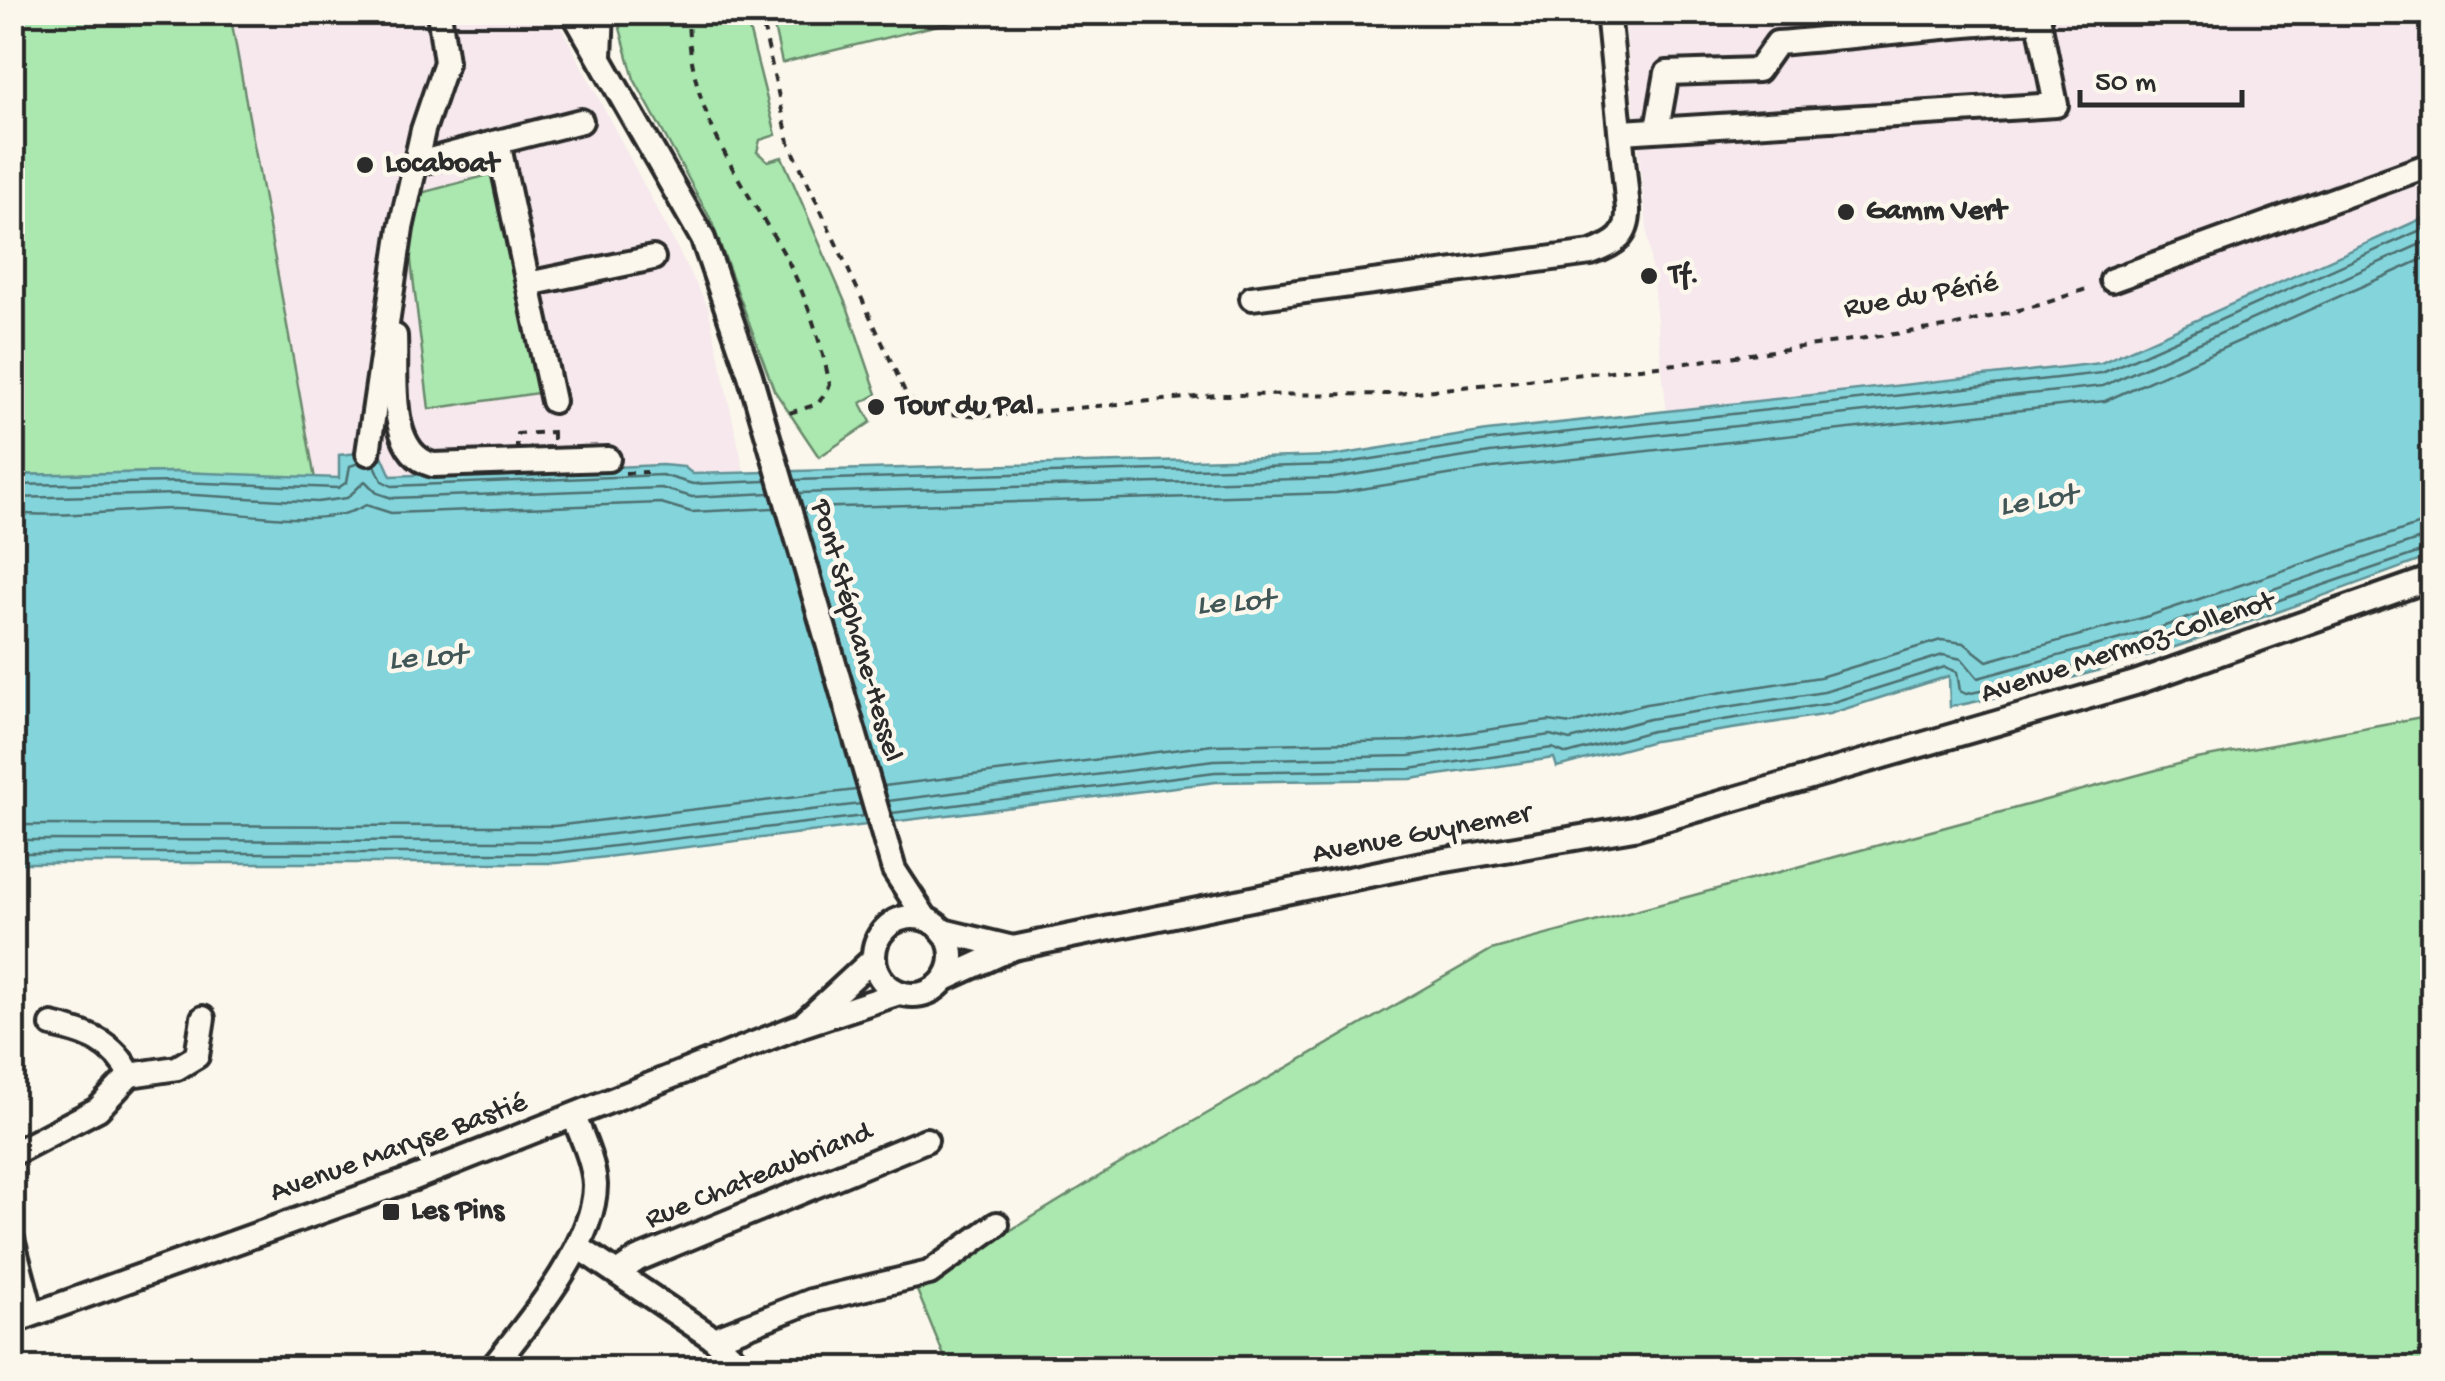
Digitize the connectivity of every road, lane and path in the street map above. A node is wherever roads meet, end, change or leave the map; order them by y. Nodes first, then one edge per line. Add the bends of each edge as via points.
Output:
1 (440, 12) edge
2 (573, 12) edge
3 (602, 12) edge
4 (688, 12) edge
5 (760, 12) edge
6 (1608, 12) edge
7 (2038, 16) edge
8 (600, 60) junction
9 (581, 121) dead end
10 (1656, 130) junction
11 (1622, 132) junction
12 (498, 142) junction
13 (415, 164) junction
14 (2432, 164) edge
15 (653, 258) dead end
16 (2112, 280) joint
17 (528, 284) junction
18 (392, 285) junction
19 (1252, 298) dead end
20 (553, 401) dead end
21 (770, 409) junction
22 (368, 452) dead end
23 (608, 459) dead end
24 (2432, 578) edge
25 (1840, 769) joint
26 (900, 896) junction
27 (935, 925) junction
28 (888, 926) junction
29 (1013, 948) junction
30 (873, 959) junction
31 (944, 979) junction
32 (899, 993) junction
33 (203, 1018) dead end
34 (52, 1025) dead end
35 (802, 1026) junction
36 (130, 1075) junction
37 (574, 1117) junction
38 (926, 1140) dead end
39 (12, 1154) edge
40 (997, 1224) dead end
41 (12, 1240) edge
42 (578, 1247) junction
43 (616, 1273) junction
44 (22, 1318) edge
45 (714, 1338) junction
46 (492, 1368) edge
47 (744, 1368) edge

1 - 13 street via 446,62
2 - 8 street, Pont Stéphane-Hessel
3 - 8 street
4 - 21 path via 688,58 700,100 722,154 777,241 830,385 818,404 788,416
5 - 16 path, Rue du Périé via 789,142 907,396 927,413 989,416 1217,395 1397,394 1686,362 1952,326
6 - 11 street
7 - 10 street via 1777,43 1758,70 1667,73
7 - 10 street via 2056,105
8 - 21 street, Pont Stéphane-Hessel via 702,239
9 - 12 street
10 - 11 street
11 - 19 street via 1628,227 1608,247
12 - 13 street
12 - 17 street
13 - 18 street
14 - 16 street
15 - 17 street
17 - 20 street
18 - 22 street
18 - 23 street via 403,440 418,461
21 - 26 street, Pont Stéphane-Hessel
24 - 25 street, Avenue Mermoz-Collenot via 2136,683
25 - 29 street, Avenue Guynemer via 1634,828
26 - 27 street
26 - 28 street
27 - 28 street via 900,919
27 - 29 street, Avenue Guynemer
27 - 31 street via 952,954
28 - 30 street
29 - 31 street, Avenue Guynemer
30 - 32 street via 881,980
30 - 35 street, Avenue Maryse Bastié
31 - 32 street via 919,995
32 - 35 street, Avenue Maryse Bastié
33 - 36 street via 198,1056 177,1068
34 - 36 street via 92,1034 123,1060
35 - 37 street, Avenue Maryse Bastié
36 - 39 street via 98,1109
37 - 42 street via 595,1182
37 - 44 street, Avenue Maryse Bastié
38 - 43 street, Rue Chateaubriand
40 - 45 street via 929,1273 810,1302
41 - 44 street
42 - 43 street
42 - 46 street
43 - 45 street
45 - 47 street

